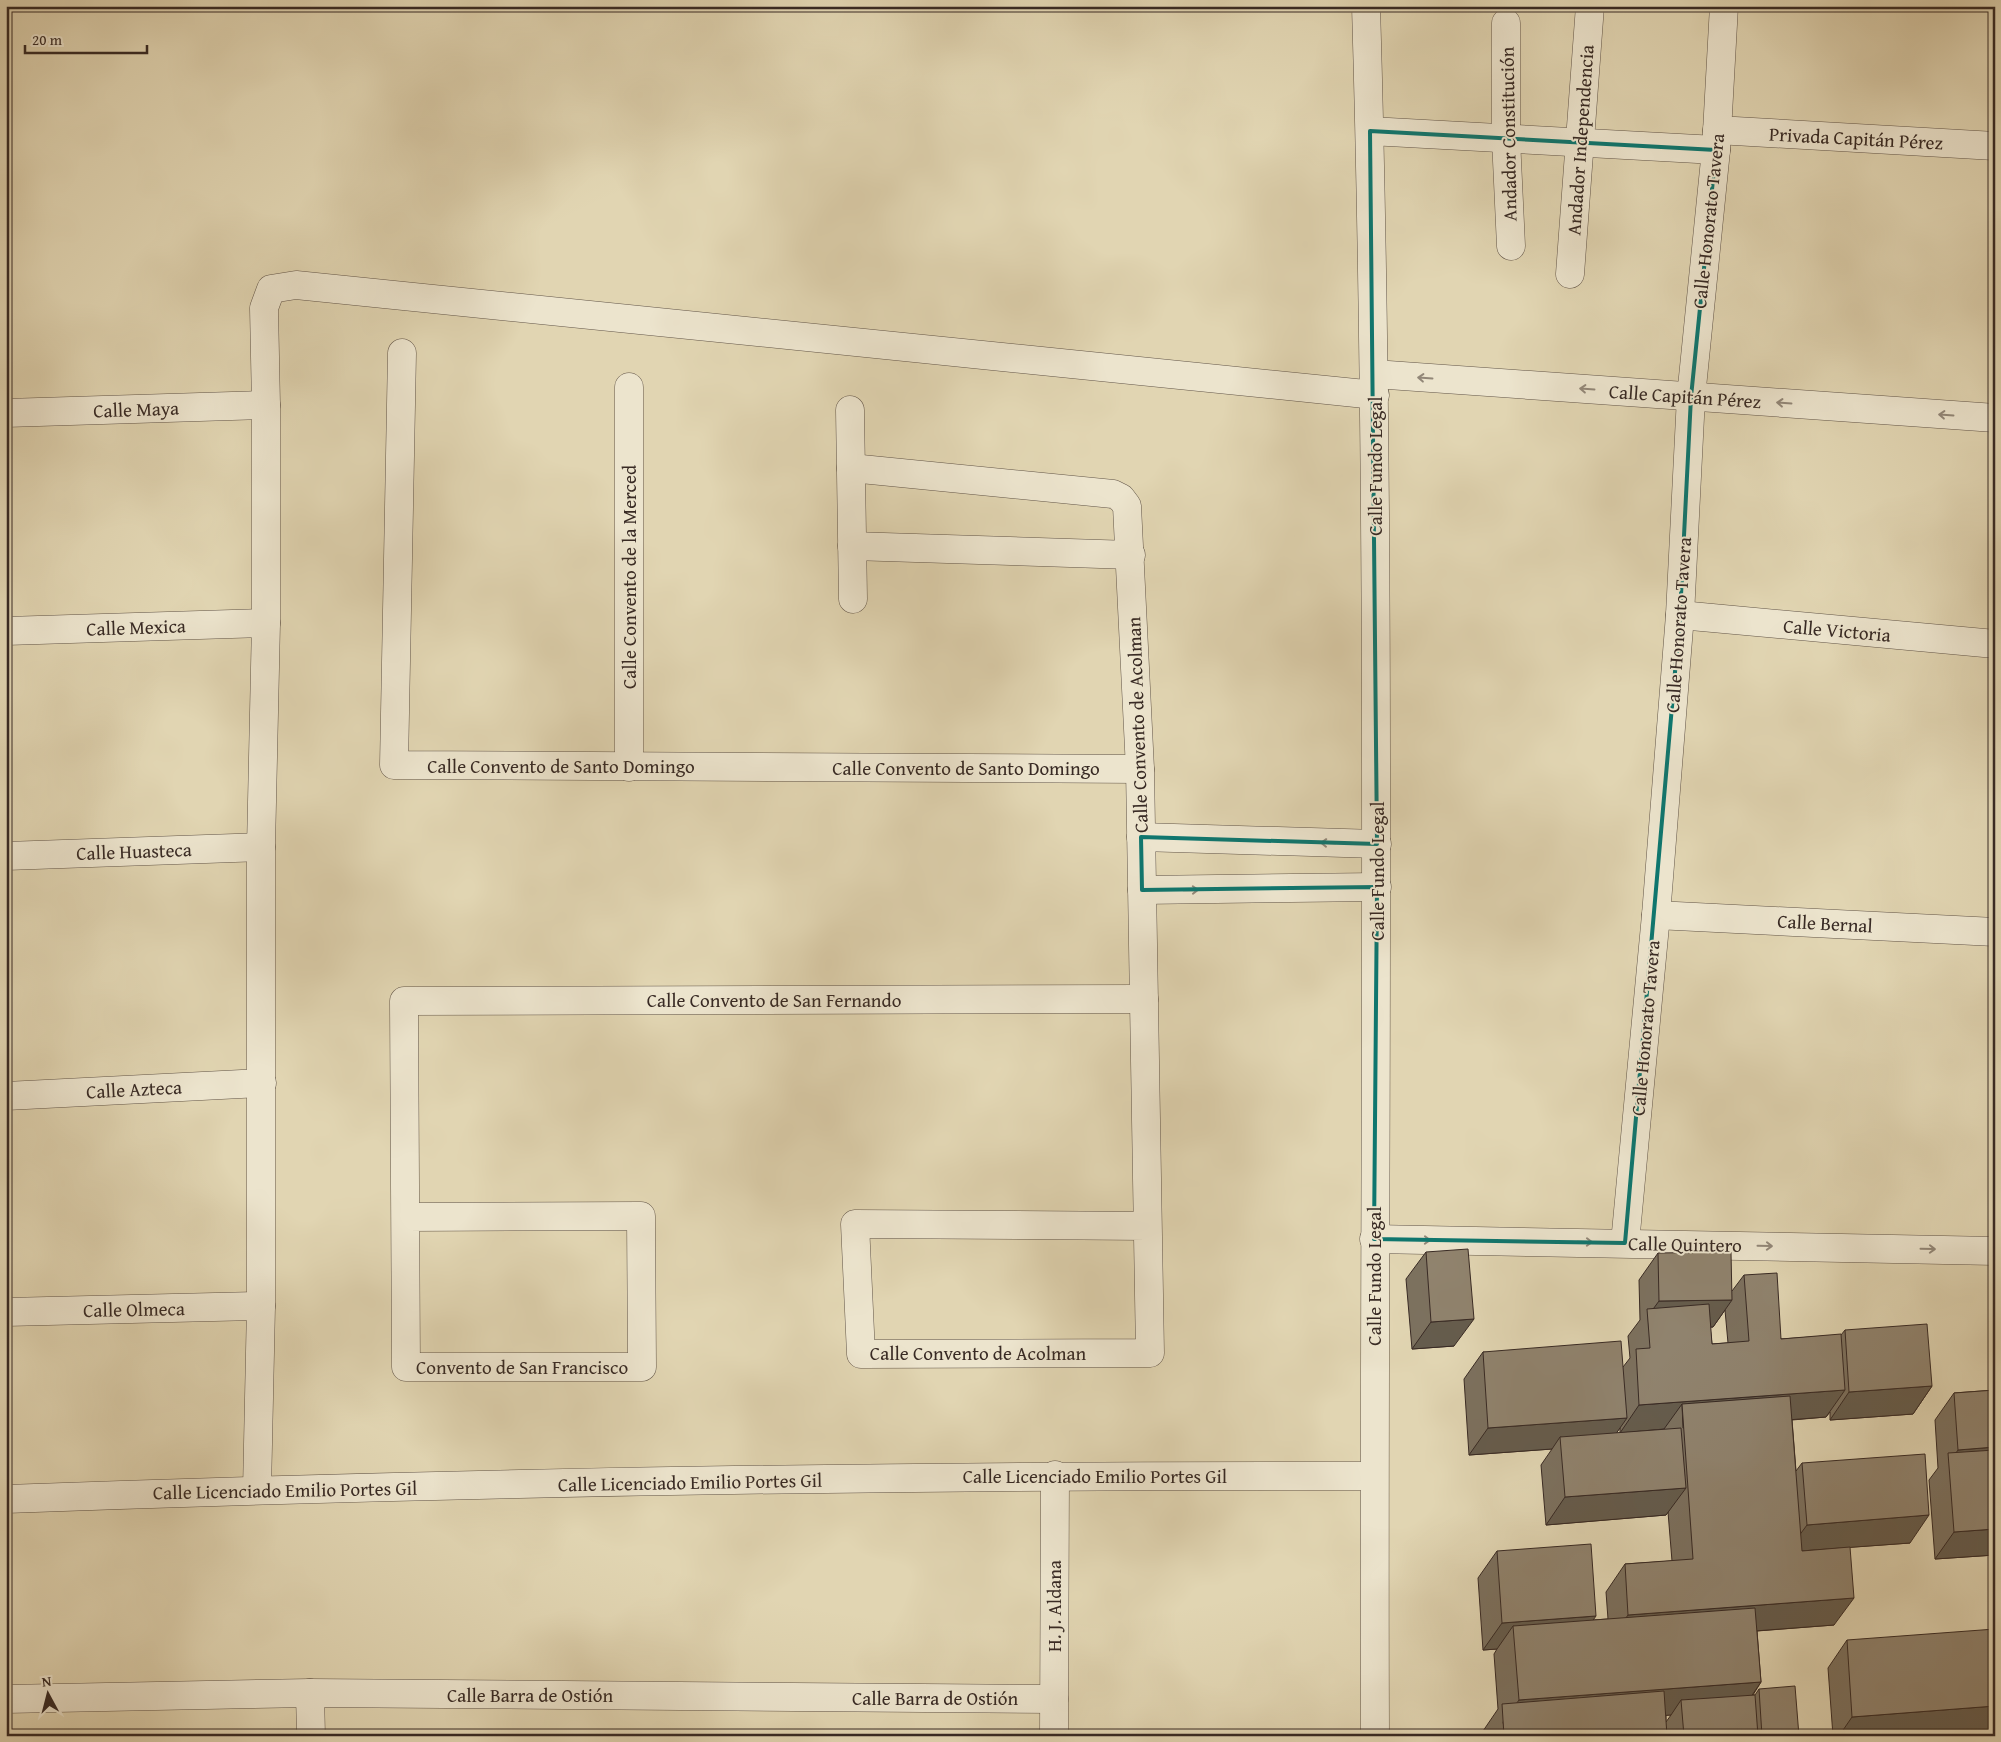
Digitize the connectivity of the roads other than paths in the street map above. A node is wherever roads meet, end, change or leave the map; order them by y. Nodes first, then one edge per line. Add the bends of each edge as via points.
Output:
1 (1366, 6) edge
2 (1590, 6) edge
3 (1724, 6) edge
4 (1506, 23) dead end
5 (1370, 131) junction
6 (1506, 139) junction
7 (1717, 140) junction
8 (1580, 143) junction
9 (1995, 146) edge
10 (1511, 246) dead end
11 (1570, 274) dead end
12 (402, 353) dead end
13 (1375, 384) junction
14 (629, 387) dead end
15 (1690, 397) junction
16 (266, 406) junction
17 (850, 410) dead end
18 (6, 413) edge
19 (1995, 418) edge
20 (851, 468) junction
21 (852, 546) junction
22 (1131, 555) junction
23 (853, 599) dead end
24 (1680, 615) junction
25 (266, 623) junction
26 (6, 631) edge
27 (1995, 644) edge
28 (629, 767) junction
29 (1140, 769) junction
30 (1141, 836) junction
31 (1377, 844) junction
32 (261, 847) junction
33 (6, 856) edge
34 (1377, 887) junction
35 (1142, 890) junction
36 (1656, 915) junction
37 (1995, 932) edge
38 (1144, 999) junction
39 (404, 1000) joint
40 (262, 1083) junction
41 (6, 1096) edge
42 (406, 1217) junction
43 (1147, 1226) junction
44 (1374, 1239) junction
45 (1625, 1243) junction
46 (1995, 1250) edge
47 (261, 1306) junction
48 (6, 1312) edge
49 (1054, 1475) junction
50 (1374, 1476) junction
51 (257, 1490) junction
52 (6, 1499) edge
53 (310, 1693) junction
54 (6, 1699) edge
55 (1054, 1699) junction
56 (311, 1736) edge
57 (1054, 1736) edge
58 (1375, 1736) edge

1 - 5 street, Calle Fundo Legal
2 - 8 street, Andador Independencia
3 - 7 street, Calle Honorato Tavera
4 - 6 street, Andador Constitución
5 - 6 street, Privada Capitán Pérez
5 - 13 street, Calle Fundo Legal
6 - 8 street, Privada Capitán Pérez
6 - 10 street, Andador Constitución
7 - 8 street, Privada Capitán Pérez
7 - 9 street, Privada Capitán Pérez
7 - 15 street, Calle Honorato Tavera
8 - 11 street, Andador Independencia
12 - 28 street, Calle Convento de Santo Domingo via 394,766
15 -> 13 street, Calle Capitán Pérez
13 - 16 street, Calle Capitán Pérez via 296,285 271,289 264,308
13 - 31 street, Calle Fundo Legal
14 - 28 street, Calle Convento de la Merced
19 -> 15 street, Calle Capitán Pérez
15 - 24 street, Calle Honorato Tavera
16 - 18 street, Calle Maya
16 - 25 street
17 - 20 street
20 - 21 street
20 - 22 street, Calle Convento de Acolman via 1112,494 1127,506
21 - 22 street
21 - 23 street
22 - 29 street, Calle Convento de Acolman
24 - 27 street, Calle Victoria
24 - 36 street, Calle Honorato Tavera
25 - 26 street, Calle Mexica
25 - 32 street
28 - 29 street, Calle Convento de Santo Domingo
29 - 30 street, Calle Convento de Acolman
31 -> 30 street
30 - 35 street, Calle Convento de Acolman
31 - 34 street, Calle Fundo Legal
32 - 33 street, Calle Huasteca
32 - 40 street
35 -> 34 street
34 - 44 street, Calle Fundo Legal
35 - 38 street, Calle Convento de Acolman
36 - 37 street, Calle Bernal
36 - 45 street, Calle Honorato Tavera
38 - 39 street, Calle Convento de San Fernando
38 - 43 street, Calle Convento de Acolman
39 - 42 street, Convento de San Francisco
40 - 41 street, Calle Azteca
40 - 47 street
42 - 42 street, Convento de San Francisco via 406,1367 642,1367 641,1216
43 - 43 street, Calle Convento de Acolman via 1150,1354 861,1354 855,1224
44 -> 45 street, Calle Quintero
44 - 50 street, Calle Fundo Legal
45 -> 46 street, Calle Quintero
47 - 48 street, Calle Olmeca
47 - 51 street
49 - 50 street, Calle Licenciado Emilio Portes Gil
49 - 51 street, Calle Licenciado Emilio Portes Gil
49 - 55 street, H. J. Aldana
50 - 58 street, Calle Fundo Legal
51 - 52 street, Calle Licenciado Emilio Portes Gil
53 - 54 street, Calle Barra de Ostión
53 - 55 street, Calle Barra de Ostión
53 - 56 street
55 - 57 street, H. J. Aldana

